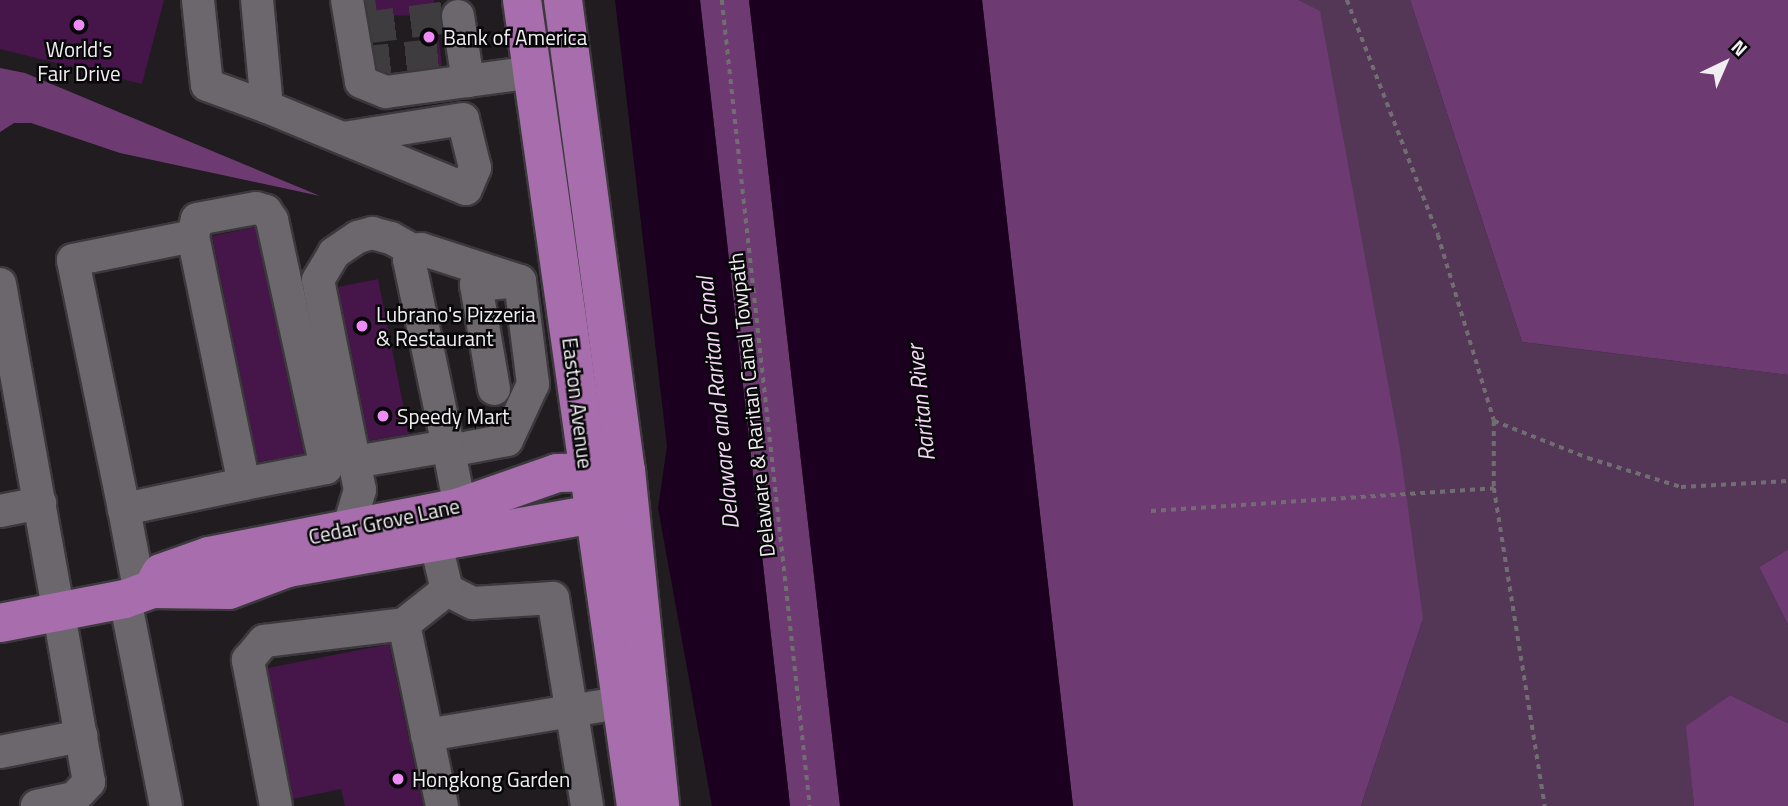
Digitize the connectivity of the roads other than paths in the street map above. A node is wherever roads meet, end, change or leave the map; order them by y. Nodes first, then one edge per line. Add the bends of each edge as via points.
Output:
1 (198, 0) edge
2 (257, 0) edge
3 (347, 0) edge
4 (522, 0) edge
5 (563, 0) edge
6 (458, 16) dead end
7 (533, 72) junction
8 (468, 81) junction
9 (267, 107) junction
10 (343, 138) dead end
11 (193, 236) junction
12 (413, 250) junction
13 (562, 278) junction
14 (506, 282) junction
15 (0, 284) edge
16 (575, 379) junction
17 (509, 387) junction
18 (449, 448) junction
19 (355, 462) junction
20 (626, 470) junction
21 (587, 474) junction
22 (244, 484) junction
23 (40, 503) junction
24 (460, 507) junction
25 (124, 509) junction
26 (0, 511) edge
27 (611, 511) junction
28 (348, 528) junction
29 (435, 540) junction
30 (447, 590) junction
31 (139, 594) junction
32 (58, 612) junction
33 (0, 623) edge
34 (404, 624) junction
35 (619, 703) junction
36 (572, 711) junction
37 (427, 735) junction
38 (81, 736) junction
39 (0, 752) edge
40 (37, 806) edge
41 (166, 806) edge
42 (276, 806) edge
43 (442, 806) edge
44 (587, 806) edge
45 (636, 806) edge
46 (660, 806) edge

1 - 9 lane via 207,85
2 - 9 lane
3 - 8 lane via 361,82 386,92
4 - 7 main road, Easton Avenue
5 - 20 main road, Easton Avenue
6 - 8 lane
7 - 8 lane
7 - 13 main road, Easton Avenue
9 - 10 lane
11 - 22 lane
11 - 22 lane via 197,219 256,208 272,220 326,468
11 - 25 lane via 73,260
12 - 14 lane via 421,248
12 - 18 lane via 409,259
12 - 19 lane via 372,233 358,237 334,253 318,280
13 - 14 lane
13 - 16 main road, Easton Avenue
14 - 17 lane
14 - 17 lane via 476,285
15 - 23 lane
16 - 17 lane
16 - 21 main road, Easton Avenue
17 - 18 lane via 508,440
18 - 19 lane
18 - 24 lane
19 - 28 lane via 360,490
20 - 21 main road, Cedar Grove Lane
20 - 27 main road, Easton Avenue
21 - 24 main road, Cedar Grove Lane via 557,473
21 - 27 main road, Easton Avenue
22 - 25 lane
23 - 26 lane
23 - 32 lane
24 - 28 main road, Cedar Grove Lane
25 - 31 lane
27 - 29 main road, Cedar Grove Lane
27 - 35 main road, Easton Avenue
27 - 46 main road, Easton Avenue
28 - 31 main road, Cedar Grove Lane via 209,556 162,573
29 - 30 lane
29 - 31 main road, Cedar Grove Lane via 288,568 229,590
30 - 34 lane
30 - 36 lane via 473,603 553,598
31 - 32 main road, Cedar Grove Lane
31 - 41 lane
32 - 33 main road, Cedar Grove Lane
32 - 38 lane
34 - 37 lane
34 - 42 lane via 264,641 248,660
35 - 36 lane
35 - 45 main road, Easton Avenue
36 - 37 lane
36 - 44 lane
37 - 43 lane
38 - 39 lane
38 - 40 lane via 87,787 74,798

